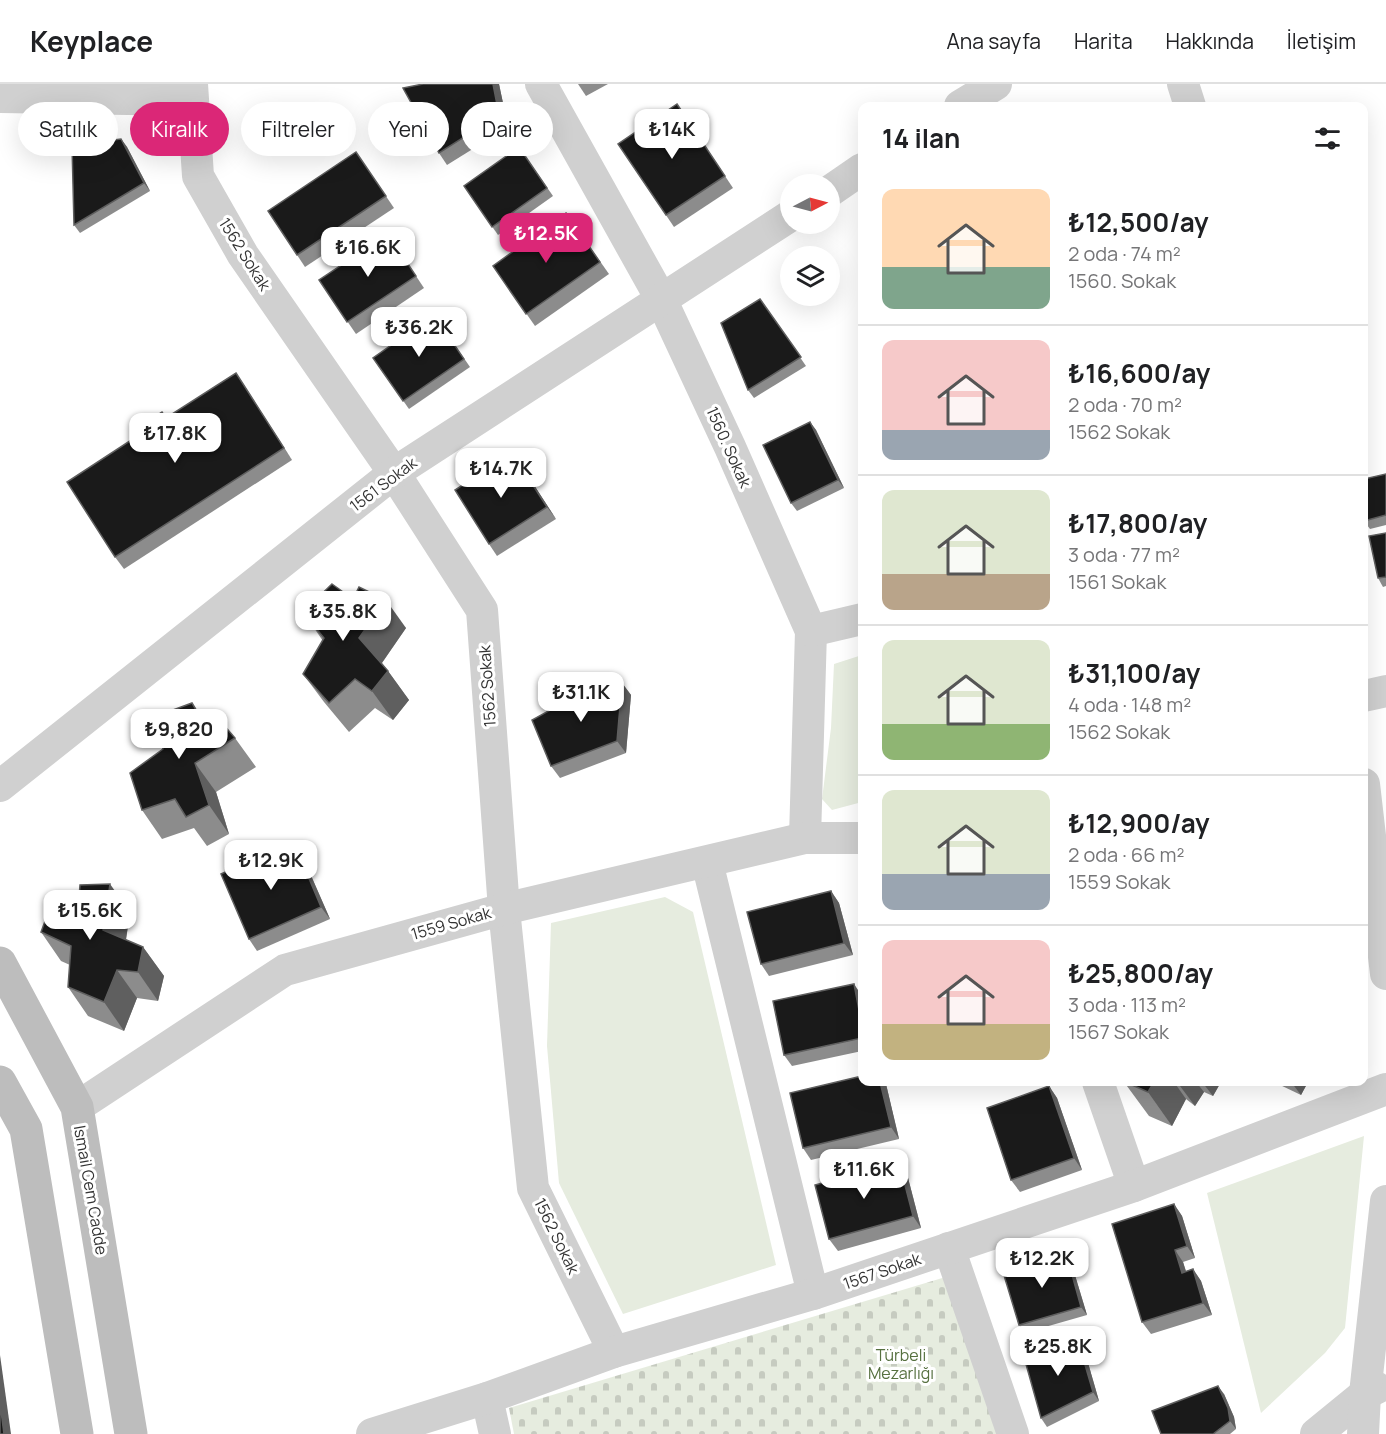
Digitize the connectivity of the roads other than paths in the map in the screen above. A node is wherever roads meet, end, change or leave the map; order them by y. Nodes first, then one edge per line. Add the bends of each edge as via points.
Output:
1 (541, 84) edge
2 (1183, 84) edge
3 (192, 92) edge
4 (0, 97) edge
5 (1189, 102) edge
6 (858, 172) edge
7 (840, 184) edge
8 (780, 222) edge
9 (661, 299) junction
10 (394, 473) junction
11 (858, 620) edge
12 (811, 631) junction
13 (1386, 691) edge
14 (1368, 695) edge
15 (0, 786) edge
16 (1368, 819) edge
17 (805, 838) junction
18 (858, 838) edge
19 (707, 862) junction
20 (504, 909) junction
21 (0, 963) edge
22 (1386, 974) edge
23 (0, 1082) edge
24 (1099, 1086) edge
25 (1386, 1089) edge
26 (77, 1107) junction
27 (1134, 1186) junction
28 (1386, 1201) edge
29 (949, 1248) junction
30 (813, 1294) junction
31 (614, 1352) junction
32 (1375, 1389) edge
33 (487, 1398) junction
34 (77, 1434) edge
35 (132, 1434) edge
36 (372, 1434) edge
37 (495, 1434) edge
38 (1013, 1434) edge
39 (1316, 1434) edge
40 (1363, 1434) edge

1 - 9 street, 1560. Sokak
2 - 5 street
3 - 4 street
3 - 10 street, 1562 Sokak via 198,176 243,255
6 - 7 street
8 - 9 street, 1561 Sokak
9 - 10 street, 1561 Sokak
9 - 12 street, 1560. Sokak
10 - 15 street, 1561 Sokak
10 - 20 street, 1562 Sokak via 482,610
11 - 12 street
12 - 17 street, 1560. Sokak
13 - 14 street
16 - 22 street
17 - 18 street, 1559 Sokak
17 - 19 street, 1559 Sokak
19 - 20 street, 1559 Sokak
19 - 30 street
20 - 26 street, 1559 Sokak via 285,970
20 - 31 street, 1562 Sokak via 533,1188
21 - 26 main road, Ismail Cem Cadde
23 - 34 main road via 26,1129
24 - 27 street
25 - 27 street, 1567 Sokak
26 - 35 main road, Ismail Cem Cadde
27 - 29 street, 1567 Sokak
28 - 32 street
29 - 30 street, 1567 Sokak
29 - 38 street
30 - 31 street, 1567 Sokak
31 - 33 street, 1567 Sokak
32 - 39 street
32 - 40 street
33 - 36 street, 1567 Sokak
33 - 37 street

